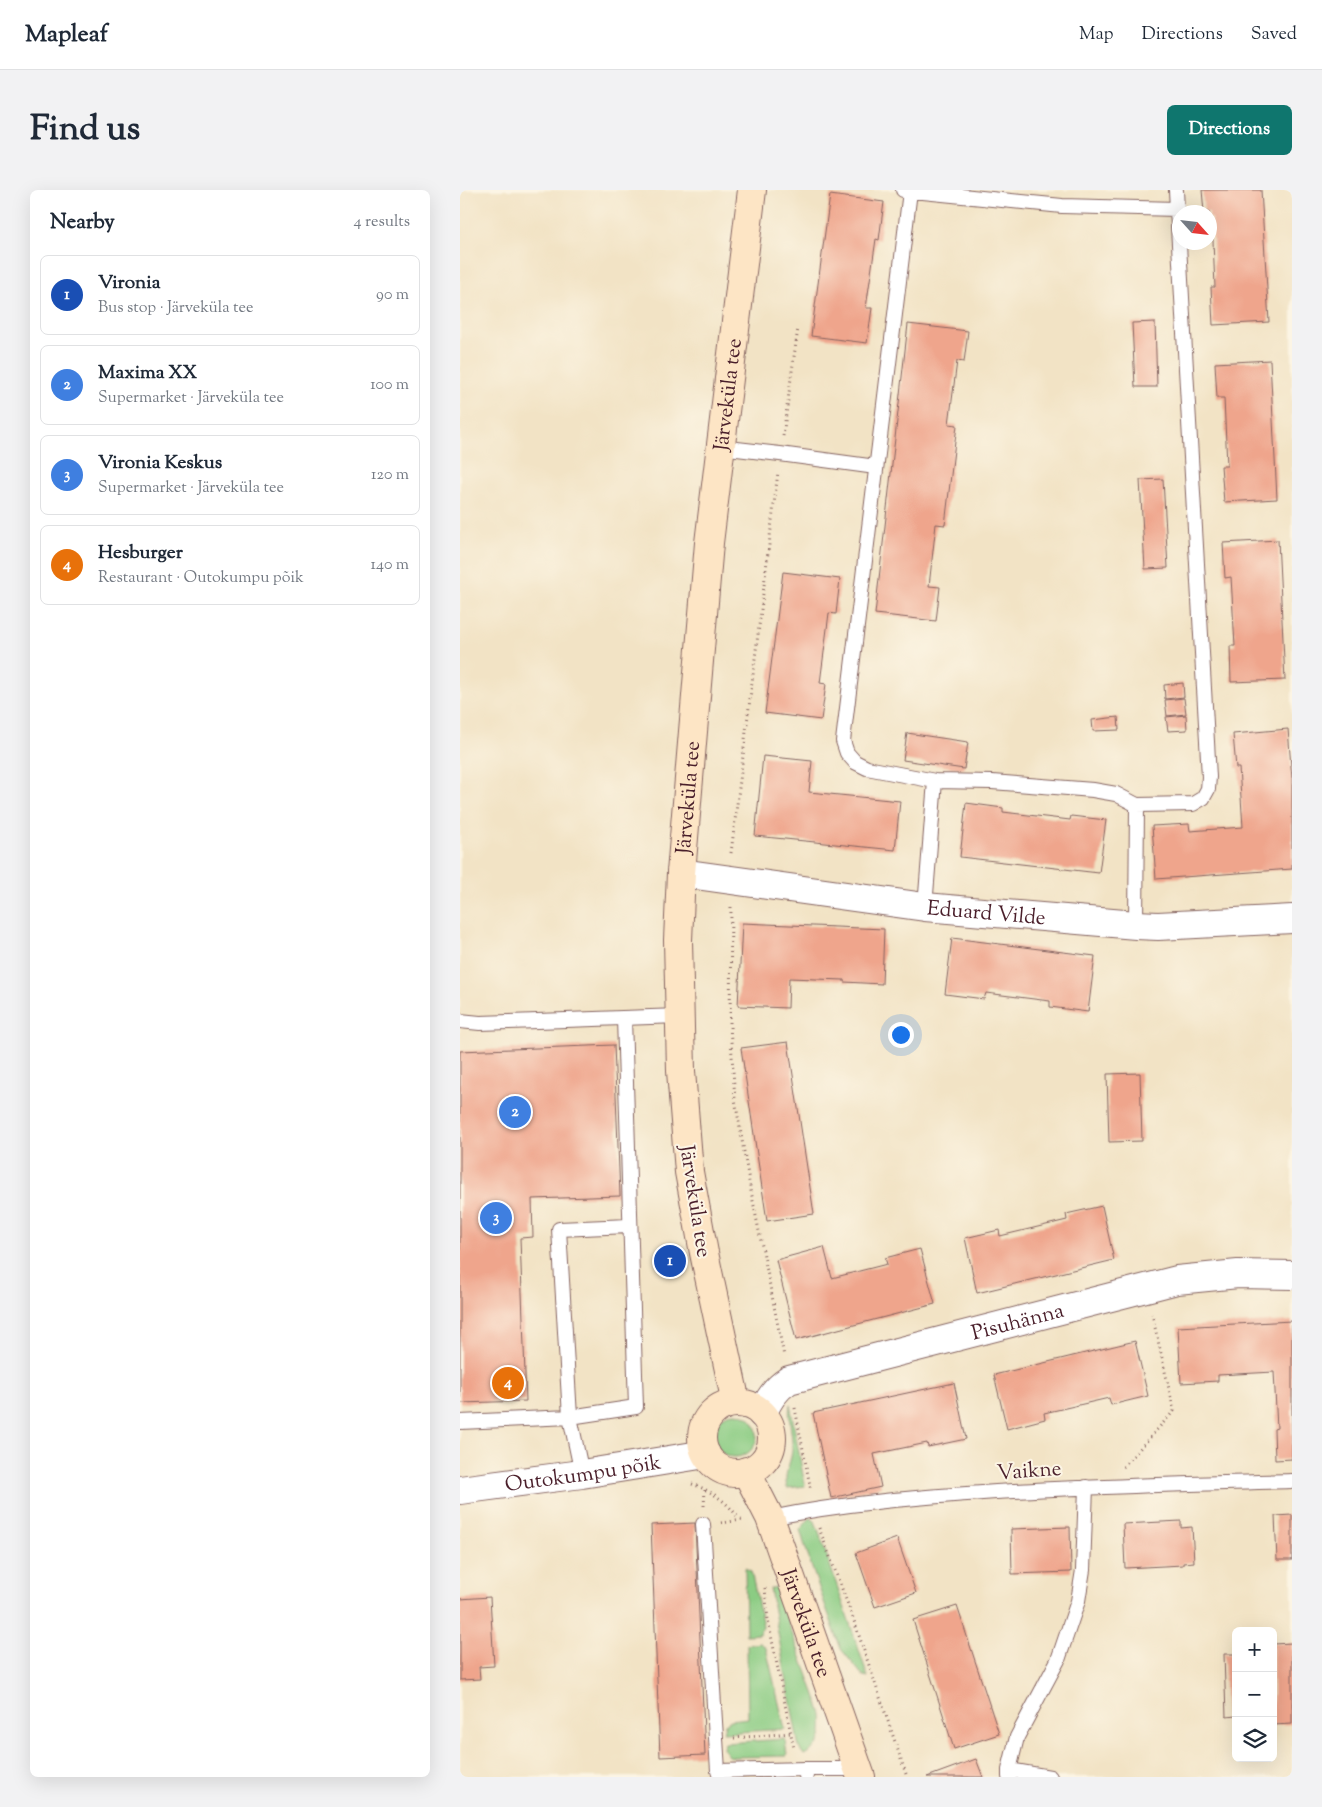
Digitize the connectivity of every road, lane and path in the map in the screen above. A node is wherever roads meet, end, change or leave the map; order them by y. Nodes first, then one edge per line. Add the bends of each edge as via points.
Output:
1 (752, 190) edge
2 (906, 190) edge
3 (1176, 190) edge
4 (1177, 205) edge
5 (1172, 209) edge
6 (1179, 250) edge
7 (798, 328) dead end
8 (720, 448) junction
9 (780, 454) junction
10 (876, 467) junction
11 (935, 781) junction
12 (1137, 805) junction
13 (681, 873) junction
14 (730, 879) junction
15 (925, 907) junction
16 (1292, 919) edge
17 (1136, 926) junction
18 (679, 1016) junction
19 (624, 1018) junction
20 (460, 1022) edge
21 (629, 1226) junction
22 (1292, 1275) edge
23 (1145, 1288) junction
24 (789, 1380) junction
25 (736, 1403) junction
26 (762, 1414) junction
27 (570, 1417) junction
28 (460, 1422) edge
29 (706, 1454) junction
30 (746, 1471) junction
31 (582, 1474) junction
32 (1292, 1481) edge
33 (688, 1483) dead end
34 (1106, 1486) junction
35 (1086, 1487) junction
36 (460, 1490) edge
37 (812, 1509) junction
38 (770, 1518) junction
39 (703, 1524) dead end
40 (744, 1527) dead end
41 (764, 1582) dead end
42 (791, 1733) junction
43 (715, 1739) junction
44 (806, 1773) edge
45 (859, 1773) edge
46 (1009, 1774) edge
47 (907, 1777) edge
48 (1050, 1777) edge

1 - 8 main road, Järveküla tee
2 - 5 lane via 1062,206
2 - 10 lane
3 - 4 lane
6 - 12 lane via 1209,777 1203,798 1192,804
7 - 9 path
8 - 9 lane
8 - 13 main road, Järveküla tee via 708,543
9 - 10 lane
9 - 14 path
10 - 11 lane via 843,741 855,762 867,768
11 - 12 lane via 1093,790 1116,794
11 - 15 lane
12 - 17 lane
13 - 14 street, Eduard Vilde
13 - 18 main road, Järveküla tee
14 - 15 street, Eduard Vilde
14 - 24 path via 730,1026 735,1099
15 - 17 street, Eduard Vilde
16 - 17 street, Eduard Vilde
18 - 19 lane
18 - 25 main road, Järveküla tee via 689,1172
19 - 20 lane
19 - 21 lane
21 - 27 lane via 636,1407
21 - 27 lane via 559,1229
22 - 23 street, Pisuhänna via 1238,1274 1177,1280
23 - 24 street, Pisuhänna
23 - 34 path via 1174,1411
24 - 26 street, Pisuhänna via 777,1388
24 - 37 path
25 - 26 main road via 746,1404
25 - 29 main road via 720,1408 707,1420 702,1443
26 - 30 main road via 772,1435 770,1447 757,1466
27 - 28 lane
27 - 31 lane
29 - 30 main road via 711,1462 728,1472
29 - 31 street, Outokumpu põik
30 - 38 main road, Järveküla tee
31 - 36 street, Outokumpu põik
32 - 34 lane, Vaikne
33 - 40 path via 706,1489 730,1506
34 - 35 lane, Vaikne
35 - 37 lane, Vaikne via 940,1496
35 - 46 lane via 1083,1570 1078,1601 1058,1660 1017,1737
37 - 38 lane, Vaikne
37 - 47 path
38 - 45 main road, Järveküla tee
39 - 43 lane
41 - 42 path via 768,1620
42 - 43 path
42 - 44 path via 794,1752
43 - 44 lane via 718,1771
44 - 45 lane
46 - 48 lane

